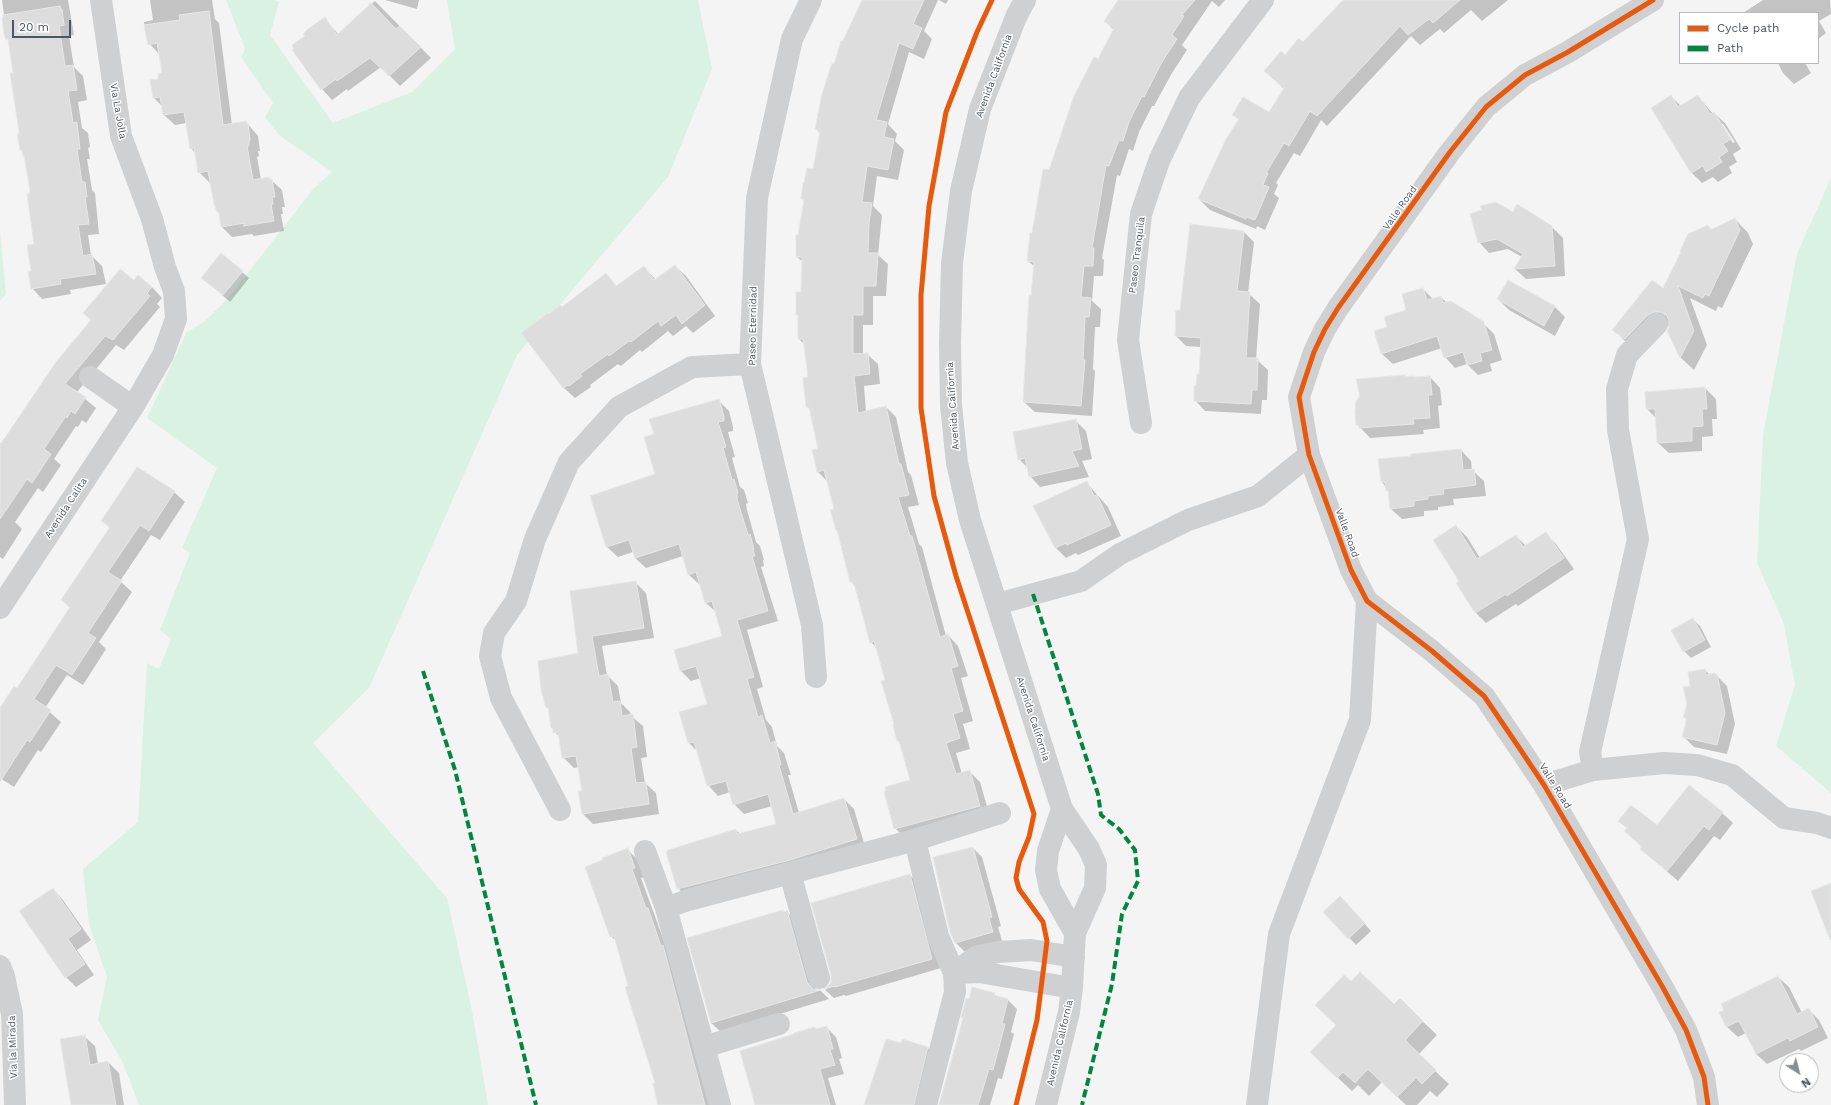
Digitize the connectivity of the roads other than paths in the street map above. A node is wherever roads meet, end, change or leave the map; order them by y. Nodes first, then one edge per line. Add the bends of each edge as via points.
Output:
1 (101, 0) edge
2 (811, 0) edge
3 (1025, 0) edge
4 (1263, 0) edge
5 (1653, 0) edge
6 (1657, 324) dead end
7 (750, 364) junction
8 (90, 377) dead end
9 (133, 407) junction
10 (1141, 423) dead end
11 (1309, 455) junction
12 (1367, 601) junction
13 (997, 604) junction
14 (0, 608) edge
15 (816, 677) dead end
16 (1594, 770) junction
17 (1544, 785) junction
18 (1062, 809) junction
19 (560, 810) dead end
20 (1000, 813) dead end
21 (1831, 828) edge
22 (915, 840) junction
23 (645, 852) dead end
24 (790, 873) junction
25 (666, 908) junction
26 (1075, 933) junction
27 (1074, 957) junction
28 (0, 966) edge
29 (954, 973) junction
30 (818, 978) dead end
31 (1072, 988) junction
32 (780, 1024) dead end
33 (704, 1047) junction
34 (15, 1105) edge
35 (720, 1105) edge
36 (926, 1105) edge
37 (1046, 1105) edge
38 (1257, 1105) edge
39 (1708, 1105) edge

1 - 9 street, Via La Jolla via 121,136 152,218 174,291 176,319 163,354
2 - 7 street, Paseo Eternidad via 792,39 757,198
3 - 13 street, Avenida California via 980,109 961,191 952,263 951,405 957,463 970,520
4 - 10 street, Paseo Tranquila via 1189,98 1160,161 1141,214 1128,340
5 - 11 street, Valle Road via 1525,75 1486,107 1450,152 1338,308 1314,352 1299,398
6 - 16 street via 1628,355 1617,389 1618,430 1638,539 1590,752
7 - 15 street, Paseo Eternidad via 812,625
7 - 19 street via 692,367 619,407 569,462 535,539 516,601 494,633 490,656 501,698
8 - 9 street
9 - 14 street, Avenida Calita
11 - 12 street, Valle Road via 1351,570
11 - 13 street via 1258,496 1188,520 1120,554 1081,581
12 - 17 street, Valle Road via 1432,651 1484,696
12 - 38 street via 1360,720 1279,934
13 - 18 street, Avenida California
16 - 17 street
16 - 21 street via 1664,763 1697,765 1732,775 1784,818
17 - 39 street, Valle Road via 1686,1030 1704,1077
18 - 26 street via 1048,851 1046,870 1050,889
18 - 26 street, Avenida California via 1096,865 1095,888
20 - 22 street
22 - 24 street
22 - 29 street via 938,936
23 - 25 street
24 - 25 street
24 - 30 street
25 - 33 street
26 - 27 street, Avenida California
27 - 29 street via 1031,950 998,952 976,957
27 - 31 street, Avenida California
28 - 34 street, Via la Mirada via 12,1014
29 - 31 street via 979,972
29 - 36 street via 955,992
31 - 37 street, Avenida California via 1069,1012
32 - 33 street
33 - 35 street

